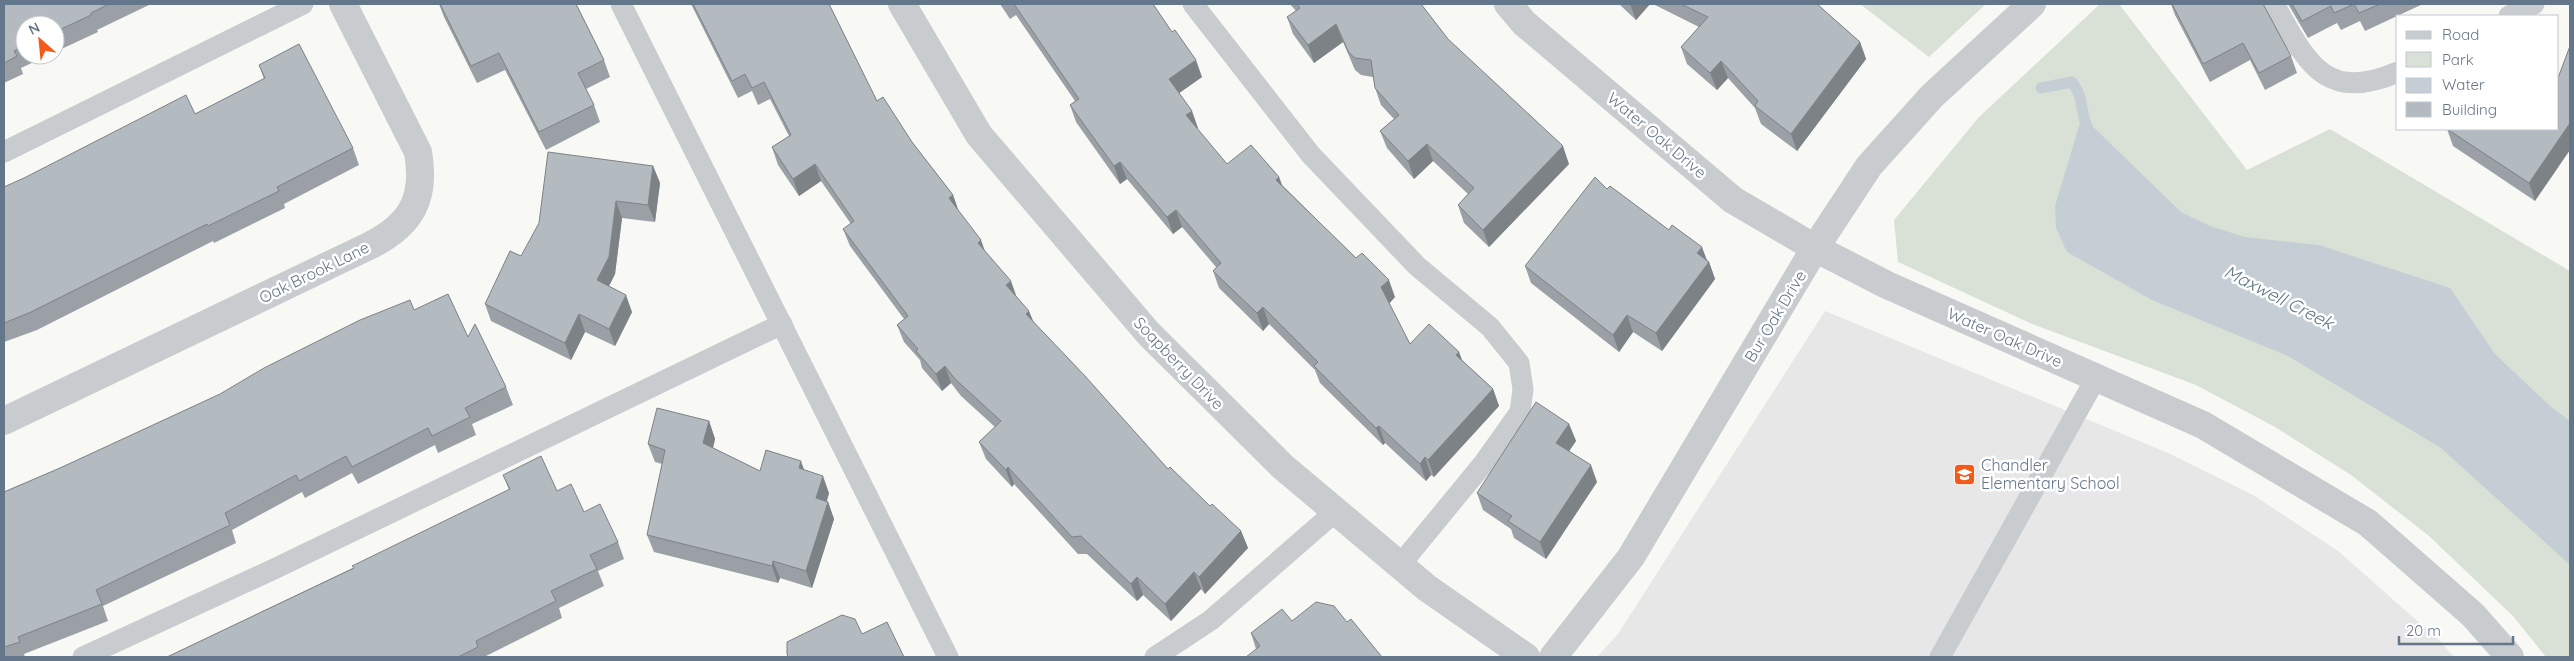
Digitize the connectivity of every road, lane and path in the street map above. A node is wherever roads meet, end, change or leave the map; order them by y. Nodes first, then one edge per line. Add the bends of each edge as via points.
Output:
1 (303, 4) edge
2 (343, 4) edge
3 (621, 4) edge
4 (902, 4) edge
5 (1193, 4) edge
6 (1508, 4) edge
7 (2032, 4) edge
8 (2274, 4) edge
9 (2534, 4) edge
10 (2511, 15) edge
11 (2396, 73) edge
12 (4, 152) edge
13 (1815, 248) junction
14 (782, 324) junction
15 (2096, 378) junction
16 (4, 421) edge
17 (1336, 511) junction
18 (1400, 565) junction
19 (83, 657) edge
20 (948, 657) edge
21 (1155, 657) edge
22 (1526, 657) edge
23 (1553, 657) edge
24 (1940, 657) edge
25 (2510, 657) edge

1 - 12 lane
2 - 16 street, Oak Brook Lane via 418,152 422,175 418,198 408,218 391,235
3 - 14 lane
4 - 17 street, Soapberry Drive via 979,135 1142,327 1282,466
5 - 18 lane via 1311,156 1417,266 1490,327 1519,363 1523,389 1520,412 1483,464
6 - 13 street, Water Oak Drive via 1524,23 1733,200
7 - 13 street, Bur Oak Drive via 1932,96 1876,159
8 - 11 lane via 2305,58 2329,78 2348,83
9 - 10 lane
13 - 15 street, Water Oak Drive via 1887,285
13 - 23 street, Bur Oak Drive via 1631,558
14 - 19 lane via 274,569
14 - 20 lane
15 - 24 lane
15 - 25 street, Water Oak Drive via 2203,425 2368,523 2473,615
17 - 18 street, Soapberry Drive
17 - 21 lane via 1211,620
18 - 22 street, Soapberry Drive

